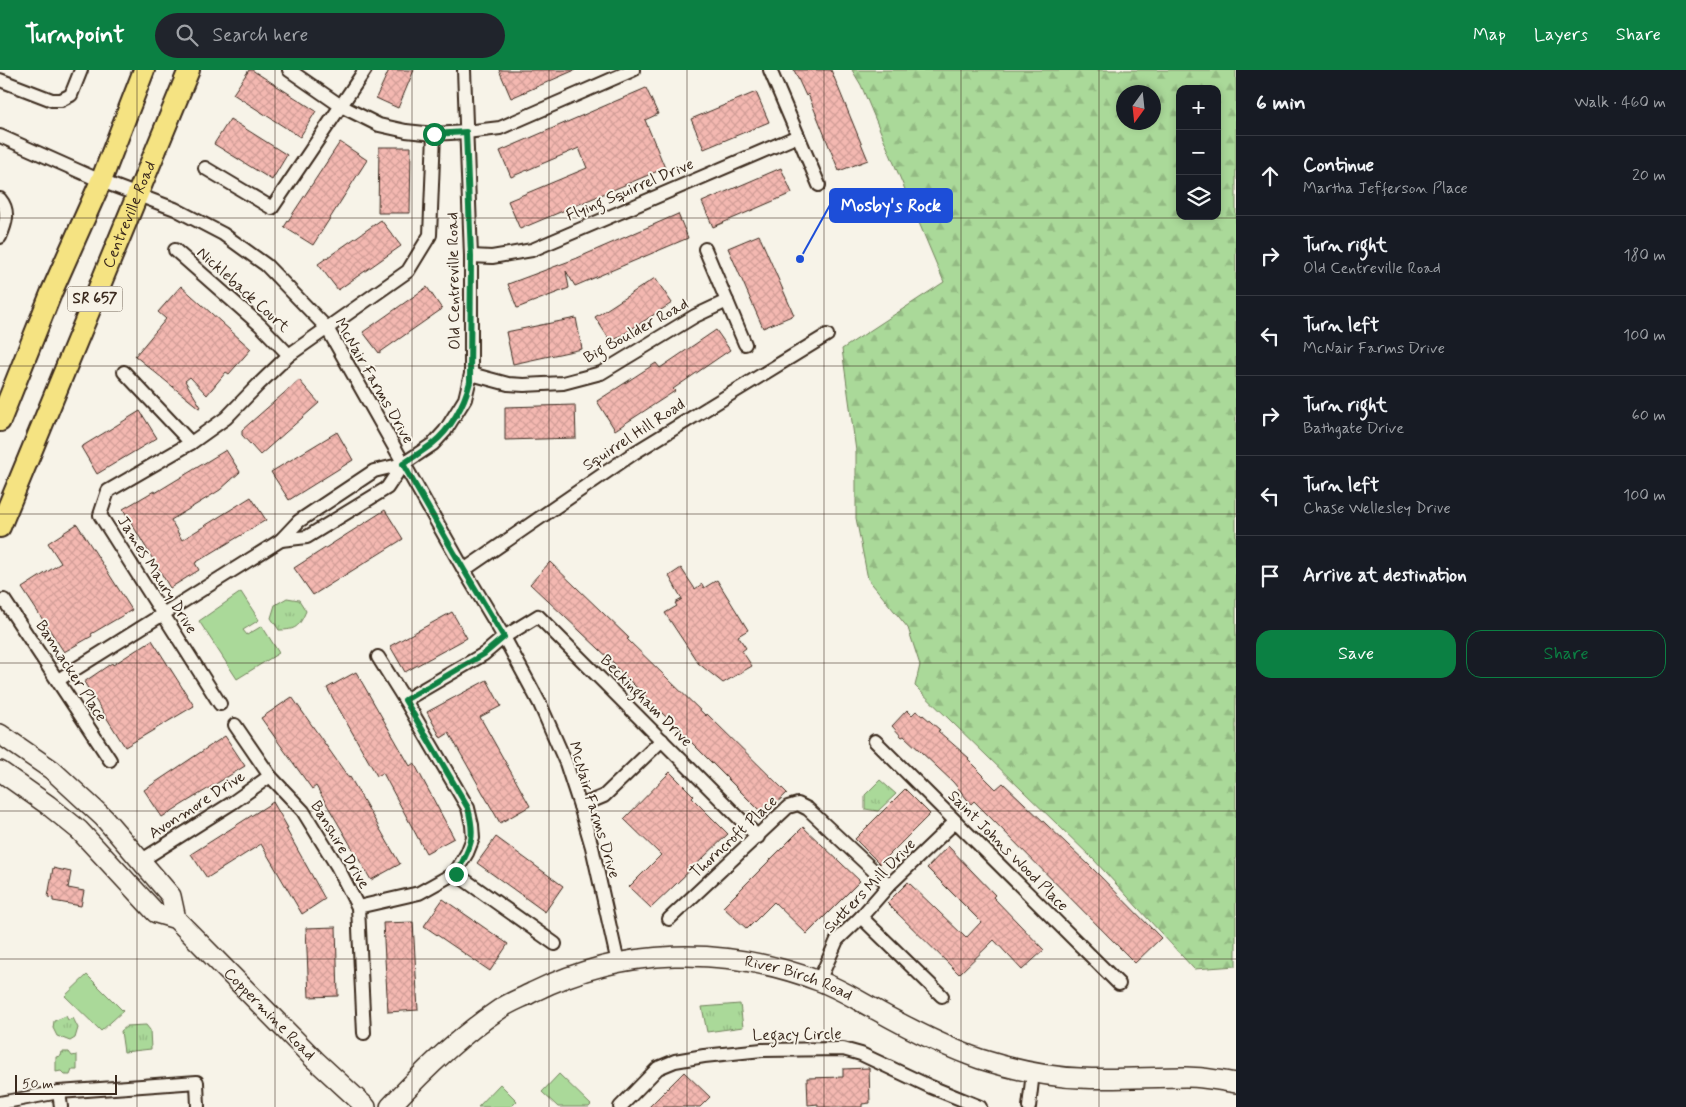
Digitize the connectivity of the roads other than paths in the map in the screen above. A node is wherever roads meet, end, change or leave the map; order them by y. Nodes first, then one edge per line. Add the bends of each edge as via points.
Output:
1 (81, 70) edge
2 (144, 70) edge
3 (189, 70) edge
4 (290, 70) edge
5 (365, 70) edge
6 (464, 70) edge
7 (633, 70) edge
8 (770, 70) edge
9 (0, 80) edge
10 (341, 106) junction
11 (466, 132) junction
12 (434, 134) junction
13 (0, 136) edge
14 (798, 136) junction
15 (205, 168) dead end
16 (101, 181) junction
17 (819, 186) dead end
18 (137, 194) junction
19 (0, 199) edge
20 (0, 237) edge
21 (705, 249) dead end
22 (175, 250) dead end
23 (471, 256) junction
24 (727, 301) junction
25 (327, 328) junction
26 (827, 336) dead end
27 (744, 344) dead end
28 (289, 355) junction
29 (124, 372) dead end
30 (471, 374) junction
31 (0, 421) edge
32 (191, 443) junction
33 (403, 464) junction
34 (0, 527) edge
35 (281, 540) junction
36 (464, 570) junction
37 (4, 600) dead end
38 (164, 615) junction
39 (504, 637) junction
40 (378, 657) dead end
41 (58, 680) junction
42 (405, 700) junction
43 (220, 704) dead end
44 (234, 725) dead end
45 (0, 734) edge
46 (662, 740) junction
47 (875, 741) dead end
48 (110, 760) dead end
49 (0, 771) edge
50 (270, 776) junction
51 (580, 806) junction
52 (956, 822) junction
53 (758, 837) junction
54 (142, 860) junction
55 (456, 874) junction
56 (890, 886) junction
57 (358, 907) junction
58 (861, 917) junction
59 (176, 919) junction
60 (669, 919) dead end
61 (555, 944) dead end
62 (618, 963) junction
63 (819, 981) junction
64 (1119, 984) dead end
65 (942, 996) dead end
66 (364, 1033) dead end
67 (1033, 1072) junction
68 (1236, 1083) edge
69 (59, 1092) junction
70 (0, 1103) edge
71 (61, 1107) edge
72 (198, 1107) edge
73 (366, 1107) edge
74 (390, 1107) edge
75 (620, 1107) edge
76 (980, 1107) edge
77 (1029, 1107) edge

1 - 9 street via 71,94 61,100 52,100
2 - 16 main road, SR 657
3 - 18 main road, Centreville Road / SR 657
4 - 10 street
5 - 10 street
6 - 11 street, Old Centreville Road
7 - 11 street via 500,128
8 - 14 street
10 - 12 street via 379,125
10 - 15 street via 272,208
11 - 12 street
11 - 23 street, Old Centreville Road
12 - 25 street, James Maury Drive via 430,235 408,271
13 - 16 street, McNair Farms Drive
14 - 17 street
14 - 23 street, Flying Squirrel Drive via 532,250 492,257
16 - 18 street, McNair Farms Drive
16 - 31 main road, SR 657
18 - 25 street, McNair Farms Drive via 223,234 266,265
18 - 34 main road, Centreville Road / SR 657
19 - 20 street via 7,212
21 - 24 street
22 - 28 street, Nickleback Court
23 - 30 street, Old Centreville Road
24 - 27 street
24 - 30 street, Big Boulder Road via 695,316 601,373 563,383 524,385
25 - 28 street, James Maury Drive
25 - 33 street, McNair Farms Drive
26 - 36 street, Squirrel Hill Road via 634,452
28 - 32 street, James Maury Drive via 226,418
29 - 32 street
30 - 33 street, Old Centreville Road via 465,399 445,430 433,444
32 - 38 street, James Maury Drive via 108,491 100,515
33 - 35 street via 374,471 299,521
33 - 35 street via 387,488 307,537
33 - 36 street, McNair Farms Drive
35 - 38 street
36 - 39 street, McNair Farms Drive
37 - 41 street, Bannacker Place
38 - 41 street
38 - 43 street, James Maury Drive
39 - 42 street via 484,654
39 - 46 street, Beckingham Drive via 538,616
39 - 51 street, McNair Farms Drive via 559,746
40 - 42 street
41 - 48 street, Bannacker Place
42 - 55 street via 468,808 472,838
44 - 50 street, Banshire Drive
45 - 54 street via 66,781
46 - 51 street via 604,796
46 - 53 street, Beckingham Drive
47 - 52 street, Saint Johns Wood Place
49 - 59 street, Coppermine Road via 78,830 156,913
50 - 54 street, Avonmore Drive
50 - 57 street, Banshire Drive via 304,811
51 - 62 street, McNair Farms Drive
52 - 56 street, Sutters Mill Drive
52 - 64 street, Saint Johns Wood Place
53 - 56 street, Thorncroft Place via 788,808 798,804 808,809
53 - 60 street, Thorncroft Place
54 - 59 street via 171,896
55 - 57 street via 419,893
55 - 61 street
56 - 58 street, Sutters Mill Drive
57 - 66 street, Banshire Drive
58 - 63 street, Sutters Mill Drive via 837,940
58 - 65 street
59 - 73 street, Coppermine Road
62 - 63 street, River Birch Road via 660,956 730,958
62 - 74 street, River Birch Road via 560,978 502,1007 458,1040
63 - 67 street, River Birch Road via 950,1048 979,1059
67 - 68 street, River Birch Road via 1076,1078 1187,1077
67 - 77 street
69 - 70 street
69 - 71 street
69 - 72 street via 197,1082
75 - 76 street, Legacy Circle via 658,1068 675,1061 762,1050 843,1049

